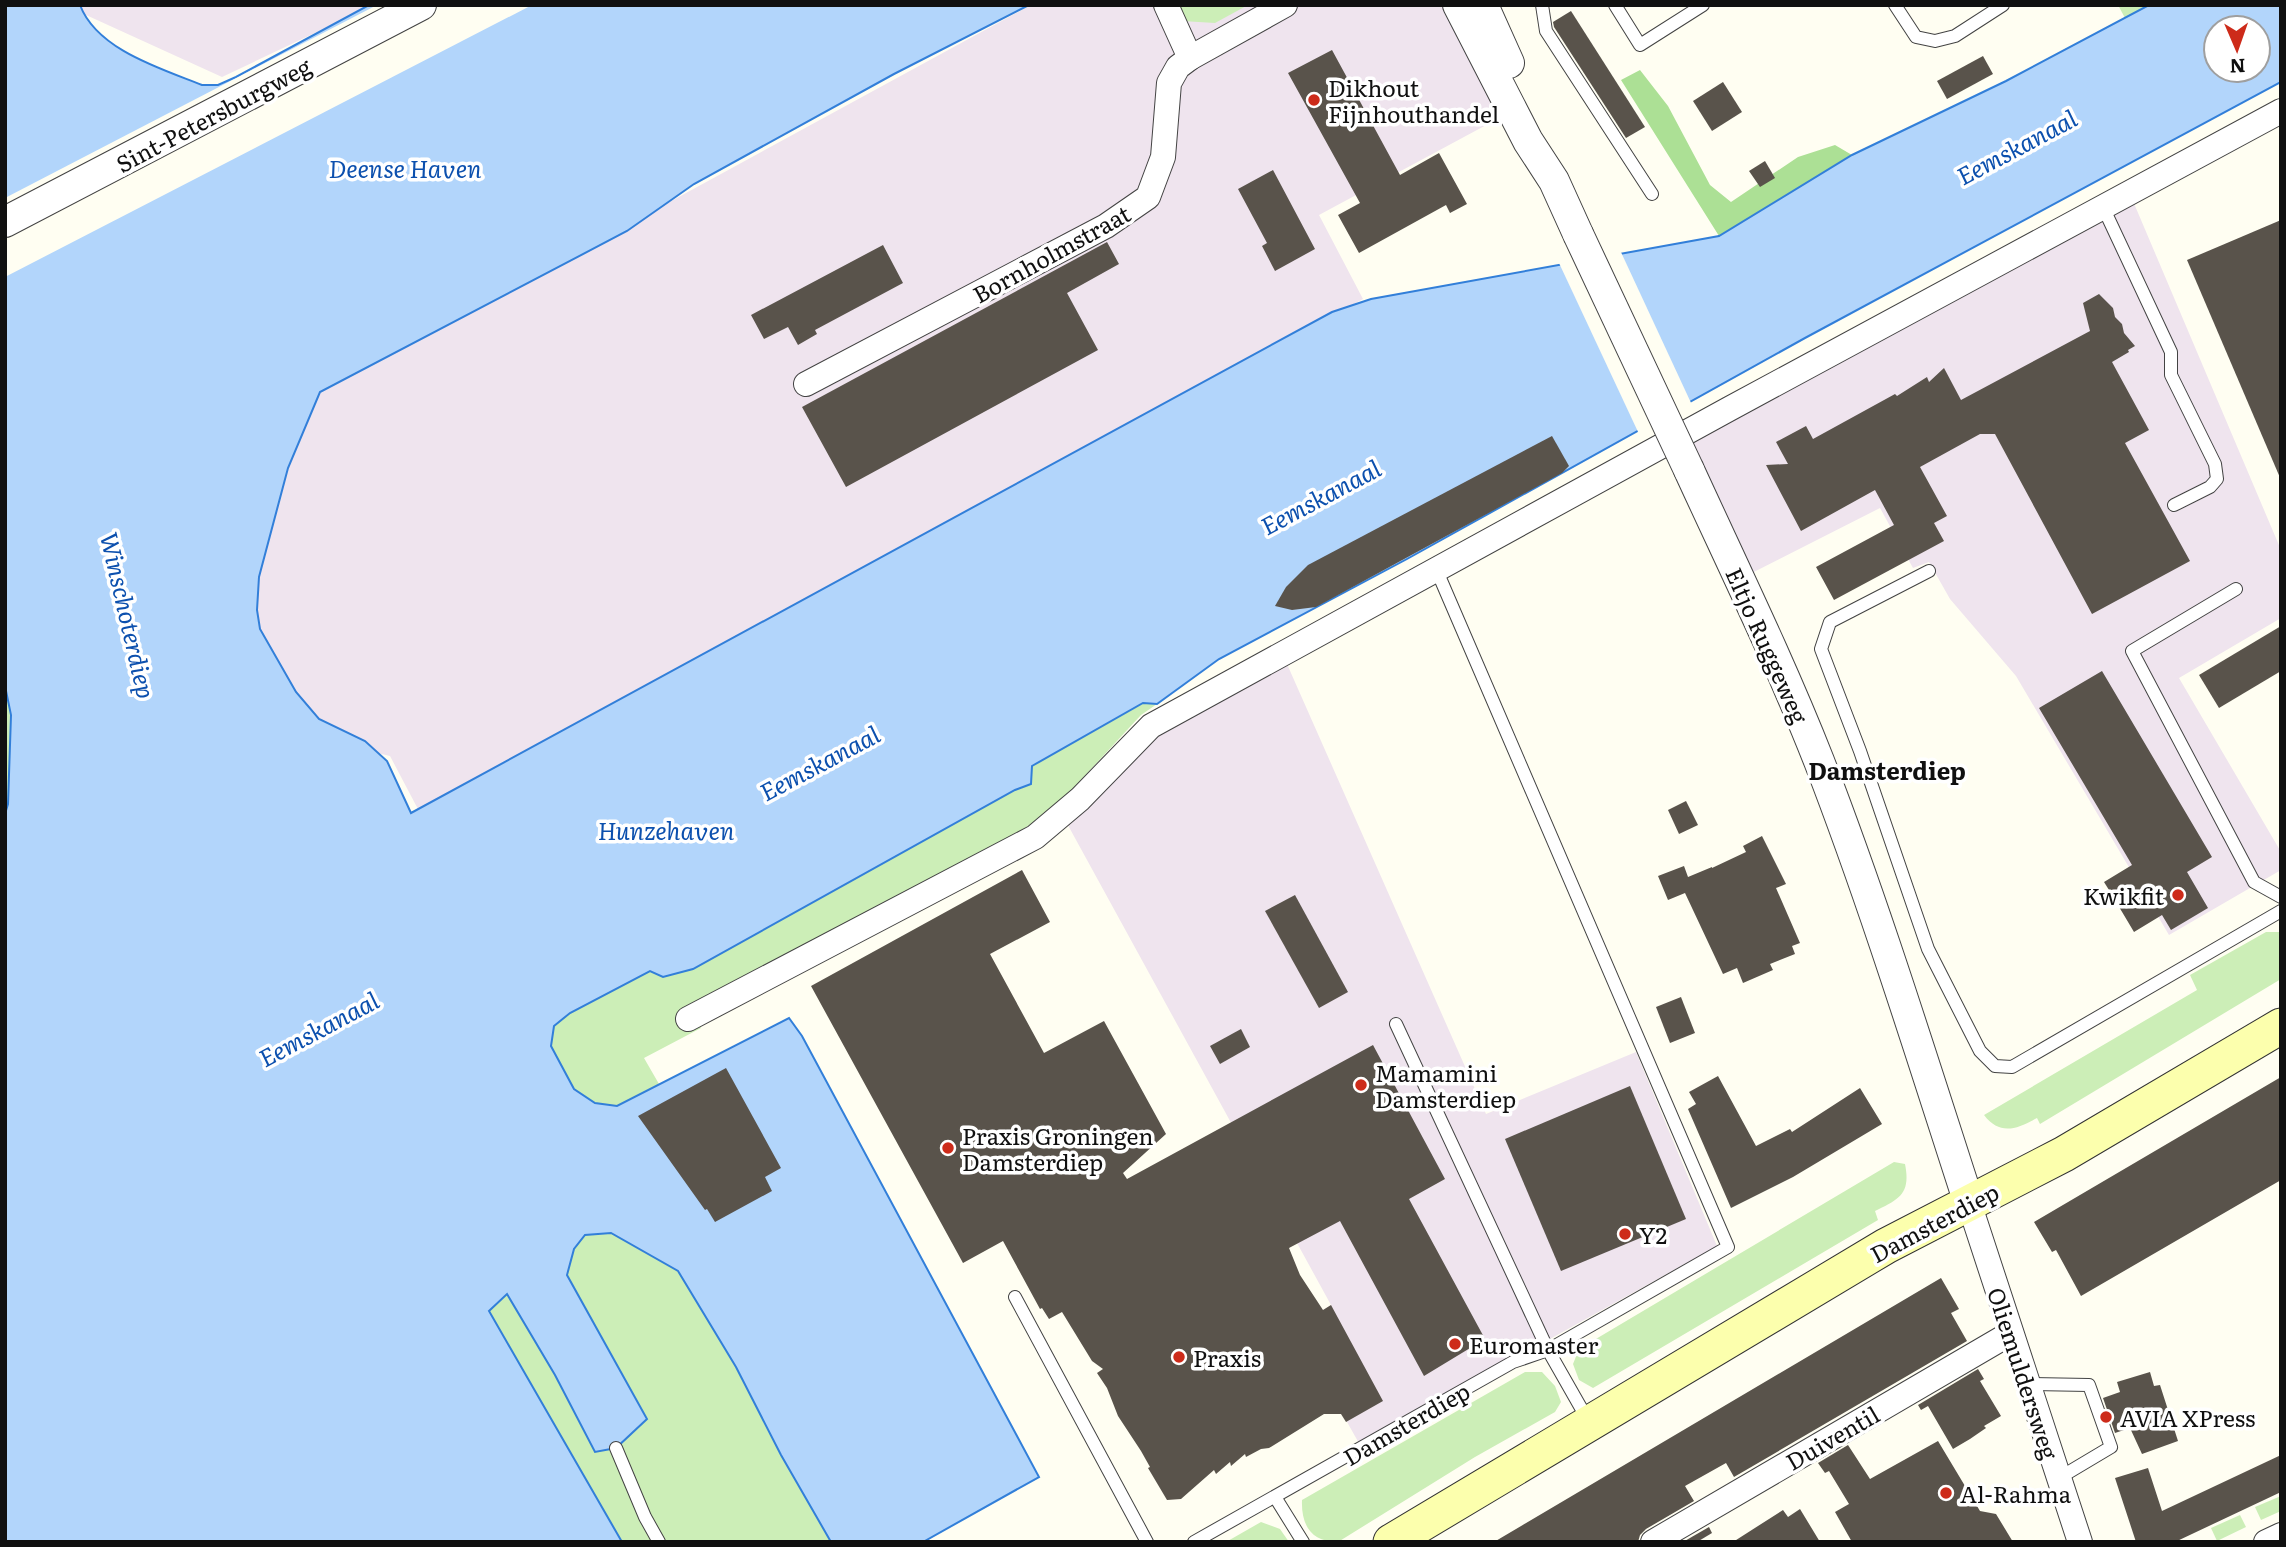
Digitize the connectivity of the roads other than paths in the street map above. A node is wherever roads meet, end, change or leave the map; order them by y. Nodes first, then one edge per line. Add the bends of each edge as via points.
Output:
1 (421, 5) edge
2 (1166, 5) edge
3 (1285, 5) edge
4 (1458, 5) edge
5 (1483, 5) edge
6 (1542, 5) edge
7 (1615, 5) edge
8 (1703, 5) edge
9 (1895, 5) edge
10 (2003, 5) edge
11 (1190, 58) junction
12 (2281, 111) edge
13 (1554, 181) junction
14 (1652, 194) dead end
15 (2103, 207) junction
16 (5, 222) edge
17 (806, 384) dead end
18 (2174, 505) dead end
19 (1437, 571) junction
20 (1929, 571) dead end
21 (2236, 589) dead end
22 (2281, 897) edge
23 (2281, 911) edge
24 (688, 1018) dead end
25 (1396, 1024) dead end
26 (2281, 1026) edge
27 (1969, 1203) junction
28 (1015, 1297) dead end
29 (2011, 1333) junction
30 (1548, 1350) junction
31 (2028, 1384) junction
32 (1589, 1423) junction
33 (616, 1448) dead end
34 (2059, 1478) junction
35 (1275, 1497) junction
36 (2281, 1535) edge
37 (659, 1542) edge
38 (1147, 1542) edge
39 (1194, 1542) edge
40 (1303, 1542) edge
41 (1391, 1542) edge
42 (1653, 1542) edge
43 (2080, 1542) edge
44 (2266, 1542) edge

1 - 16 street, Sint-Petersburgweg
2 - 11 street
3 - 11 street
4 - 13 street, Eltjo Ruggeweg via 1528,141
5 - 13 street, Eltjo Ruggeweg via 1542,136
6 - 14 lane via 1546,31
7 - 8 lane via 1640,45
9 - 10 lane via 1916,37 1935,41 1955,37
11 - 17 street, Bornholmstraat via 1169,83 1163,157 1148,197 1106,226
12 - 15 street
13 - 27 street, Eltjo Ruggeweg, bridge via 1776,660 1826,781
15 - 18 lane via 2171,352 2171,375 2215,464 2217,479 2210,487
15 - 19 street
19 - 24 street via 1151,726 1080,799 1035,837
19 - 30 lane, Damsterdiep via 1728,1247
20 - 23 lane via 1830,622 1821,649 1928,949 1987,1059 1995,1066 2012,1067
21 - 22 lane via 2132,651 2254,882
25 - 30 lane
26 - 27 main road, Damsterdiep via 2064,1154
27 - 29 street, Oliemuldersweg
27 - 32 main road, Damsterdiep via 1886,1246
28 - 38 lane
29 - 31 street, Oliemuldersweg
29 - 42 street, Duiventil
30 - 32 lane
30 - 35 lane, Damsterdiep via 1514,1362
31 - 34 street, Oliemuldersweg
31 - 34 lane via 2089,1385 2111,1447
32 - 41 main road, Damsterdiep
33 - 37 lane
34 - 43 street, Oliemuldersweg
35 - 39 lane, Damsterdiep
35 - 40 lane
36 - 44 street

